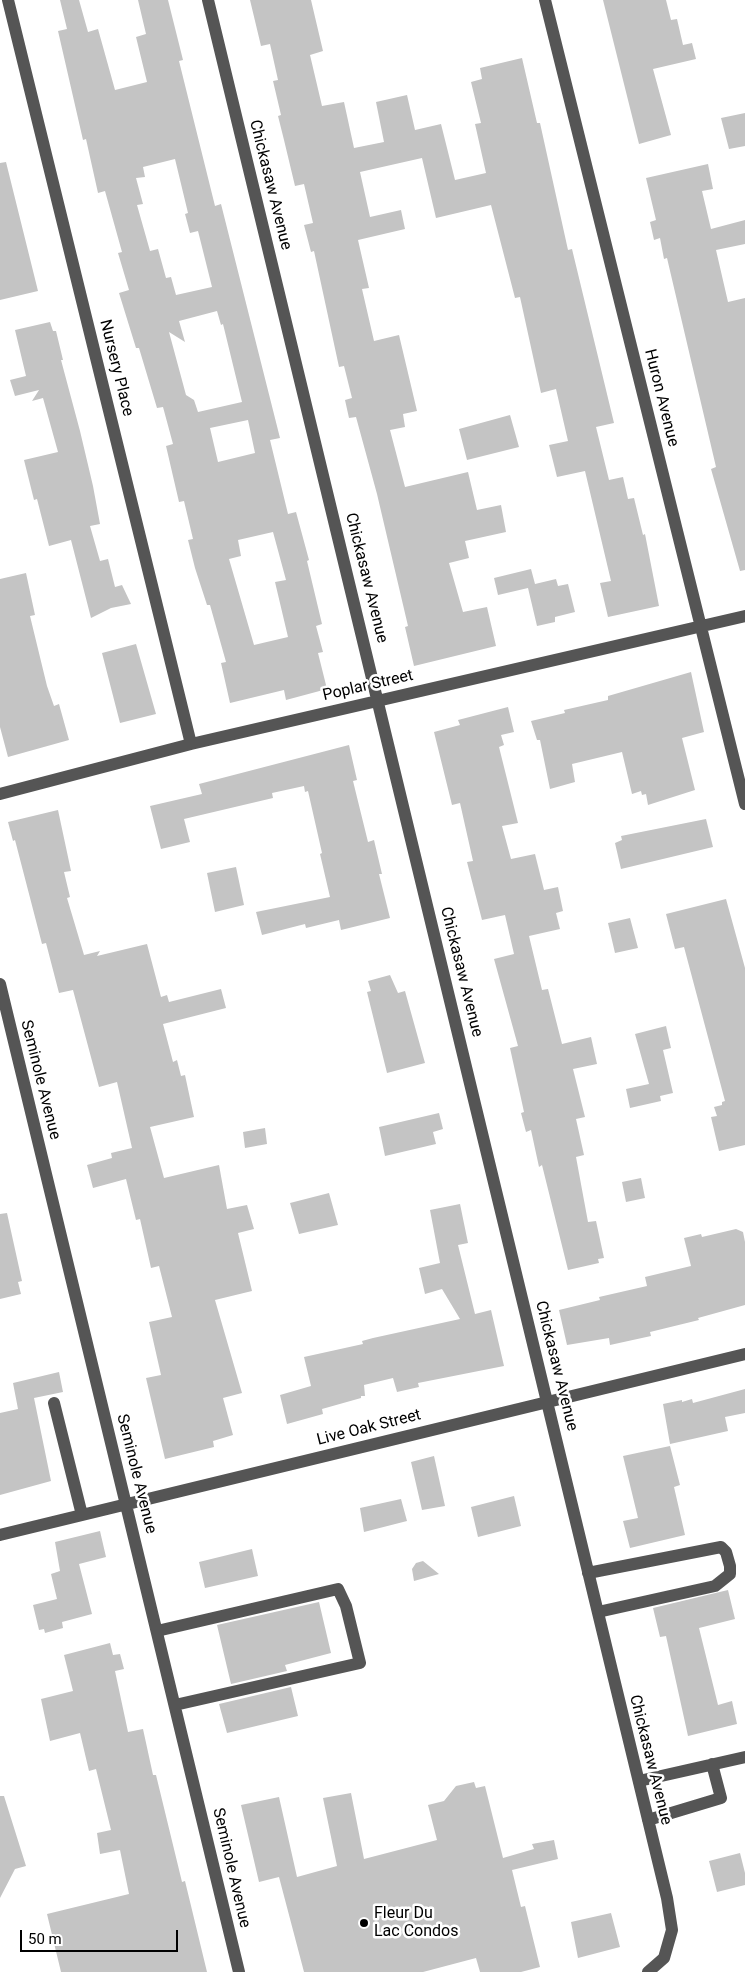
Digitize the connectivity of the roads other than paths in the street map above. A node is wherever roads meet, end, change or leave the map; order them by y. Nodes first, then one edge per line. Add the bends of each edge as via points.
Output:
1 (8, 0) edge
2 (208, 0) edge
3 (545, 0) edge
4 (745, 616) edge
5 (701, 626) junction
6 (379, 701) junction
7 (191, 744) junction
8 (0, 794) edge
9 (745, 804) edge
10 (0, 984) edge
11 (745, 1354) edge
12 (548, 1402) junction
13 (54, 1403) dead end
14 (127, 1504) junction
15 (82, 1515) junction
16 (0, 1534) edge
17 (588, 1573) junction
18 (598, 1612) junction
19 (158, 1631) junction
20 (175, 1705) junction
21 (745, 1757) edge
22 (712, 1764) junction
23 (639, 1781) junction
24 (648, 1820) junction
25 (239, 1972) edge
26 (648, 1972) edge

1 - 7 street, Nursery Place
2 - 6 street, Chickasaw Avenue
3 - 5 street, Huron Avenue
4 - 5 street, Poplar Street
5 - 6 street, Poplar Street
5 - 9 street, Huron Avenue
6 - 7 street, Poplar Street
6 - 12 street, Chickasaw Avenue
7 - 8 street, Poplar Street
10 - 14 street, Seminole Avenue
11 - 12 street, Live Oak Street
12 - 14 street, Live Oak Street
12 - 17 street, Chickasaw Avenue
13 - 15 street
14 - 15 street, Live Oak Street
14 - 19 street, Seminole Avenue
15 - 16 street, Live Oak Street
17 - 18 street, Chickasaw Avenue
17 - 18 street via 721,1547 730,1566 730,1574 715,1586
18 - 23 street, Chickasaw Avenue
19 - 20 street, Seminole Avenue
19 - 20 street via 338,1589 346,1606 360,1663
20 - 25 street, Seminole Avenue
21 - 22 street
22 - 23 street
22 - 24 street via 721,1798
23 - 24 street, Chickasaw Avenue
24 - 26 street, Chickasaw Avenue via 672,1930 664,1958

